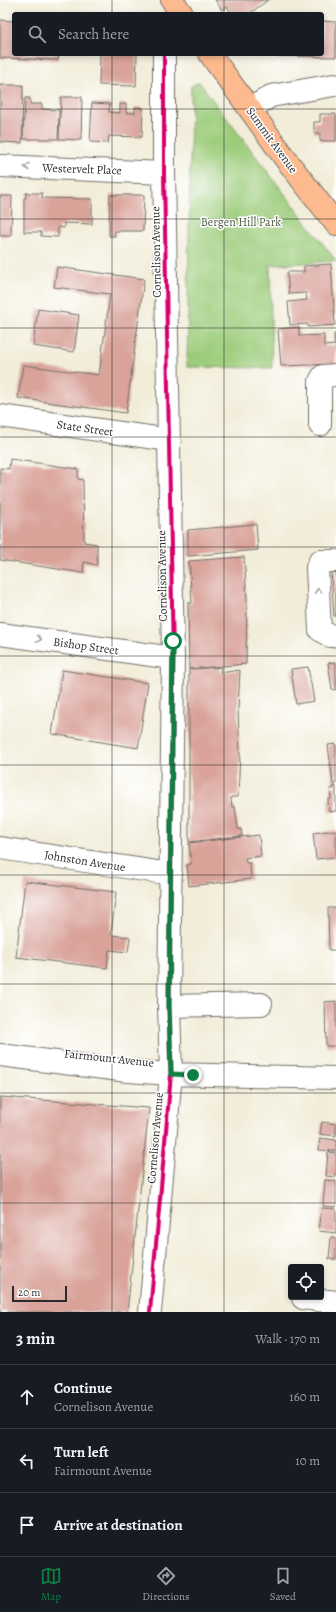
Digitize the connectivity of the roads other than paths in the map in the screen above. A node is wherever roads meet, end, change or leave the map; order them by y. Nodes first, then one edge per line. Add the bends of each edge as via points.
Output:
1 (172, 0) edge
2 (169, 12) edge
3 (181, 12) edge
4 (164, 56) edge
5 (211, 56) edge
6 (334, 85) dead end
7 (250, 109) junction
8 (0, 166) edge
9 (164, 173) junction
10 (336, 224) edge
11 (336, 375) edge
12 (0, 416) edge
13 (320, 425) dead end
14 (170, 440) junction
15 (336, 561) edge
16 (328, 632) edge
17 (0, 634) edge
18 (173, 658) junction
19 (0, 848) edge
20 (170, 874) junction
21 (261, 1004) dead end
22 (169, 1006) junction
23 (0, 1055) edge
24 (171, 1074) junction
25 (336, 1078) edge
26 (320, 1300) edge
27 (336, 1302) edge
28 (150, 1312) edge

1 - 2 street
1 - 3 main road
4 - 9 street, Cornelison Avenue
5 - 7 main road, Summit Avenue
6 - 7 street via 271,96
7 - 10 main road, Summit Avenue
9 -> 8 street, Westervelt Place
9 - 14 street, Cornelison Avenue
11 - 13 street via 323,376 320,381
12 - 14 street, State Street
14 - 18 street, Cornelison Avenue
16 -> 15 street via 316,567 320,561
17 -> 18 street, Bishop Street
18 - 20 street, Cornelison Avenue
19 - 20 street, Johnston Avenue
20 - 22 street, Cornelison Avenue
21 - 22 street
22 - 24 street, Cornelison Avenue
23 - 24 street, Fairmount Avenue
24 - 25 street, Fairmount Avenue
24 - 28 street, Cornelison Avenue
26 - 27 street

